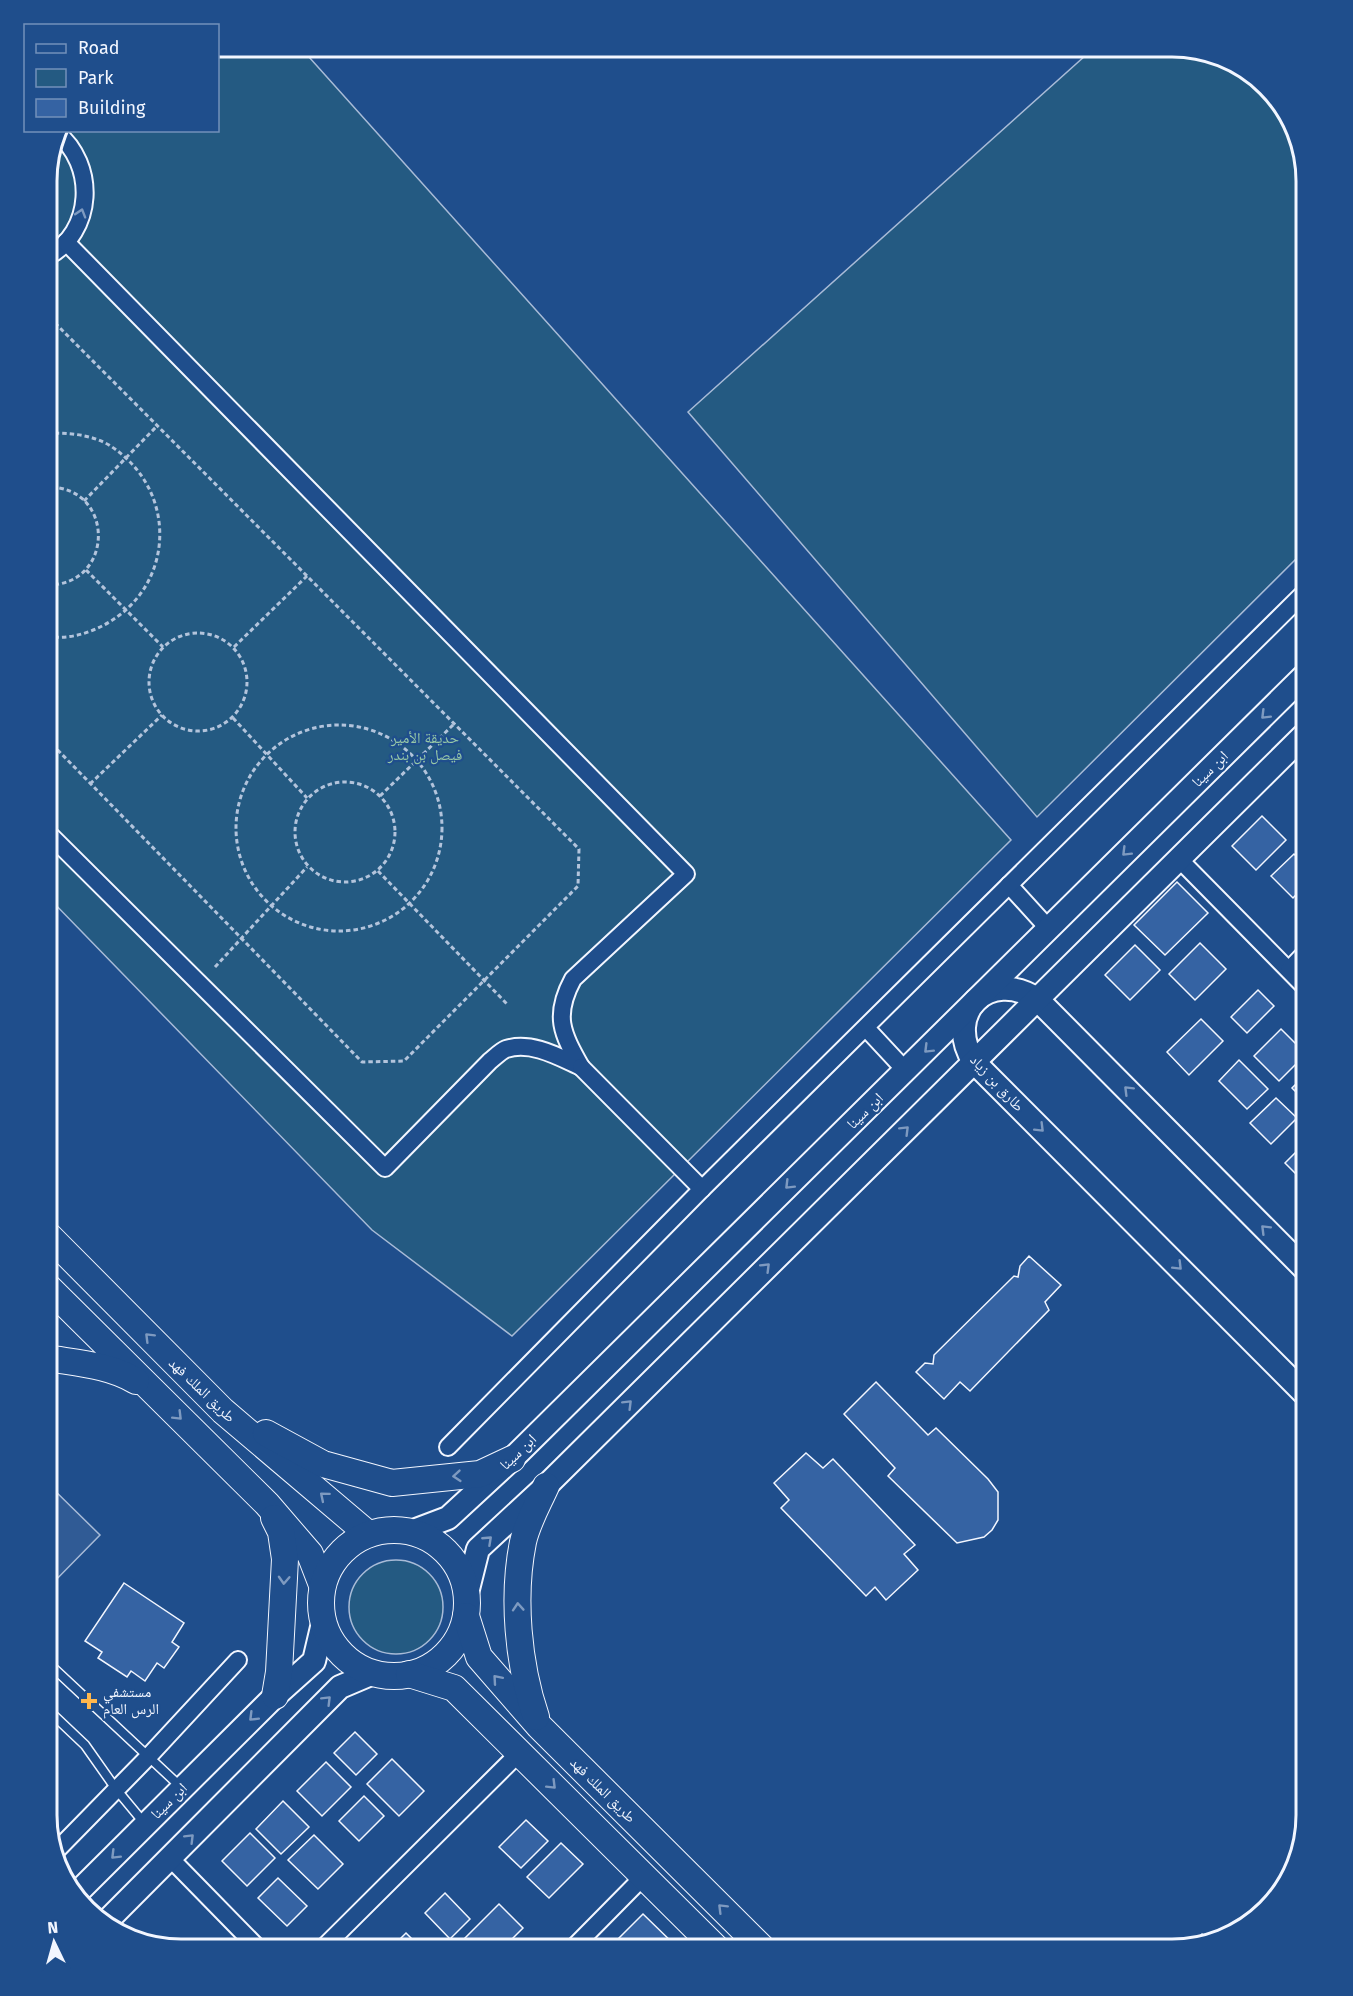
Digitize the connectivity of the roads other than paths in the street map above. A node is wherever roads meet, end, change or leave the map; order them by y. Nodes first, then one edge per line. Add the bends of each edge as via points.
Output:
1 (64, 139) edge
2 (66, 242) junction
3 (57, 252) edge
4 (1296, 601) edge
5 (1296, 684) edge
6 (1296, 743) edge
7 (57, 842) edge
8 (1179, 859) junction
9 (1009, 885) junction
10 (1049, 929) junction
11 (1296, 963) edge
12 (1289, 970) junction
13 (1296, 977) edge
14 (978, 999) junction
15 (1037, 999) junction
16 (866, 1028) junction
17 (974, 1062) junction
18 (581, 1067) junction
19 (906, 1071) junction
20 (702, 1189) junction
21 (57, 1244) edge
22 (1296, 1260) edge
23 (57, 1296) edge
24 (57, 1360) edge
25 (1296, 1385) edge
26 (155, 1393) junction
27 (223, 1411) junction
28 (448, 1447) dead end
29 (512, 1459) junction
30 (546, 1486) junction
31 (267, 1504) junction
32 (411, 1532) junction
33 (368, 1534) junction
34 (322, 1585) junction
35 (467, 1604) junction
36 (322, 1623) junction
37 (238, 1660) dead end
38 (57, 1672) edge
39 (373, 1673) junction
40 (409, 1674) junction
41 (275, 1696) junction
42 (57, 1718) edge
43 (539, 1726) junction
44 (519, 1753) junction
45 (149, 1756) junction
46 (182, 1788) junction
47 (116, 1789) junction
48 (146, 1825) junction
49 (61, 1846) edge
50 (170, 1858) junction
51 (644, 1876) junction
52 (81, 1889) edge
53 (111, 1917) edge
54 (249, 1939) edge
55 (332, 1939) edge
56 (582, 1939) edge
57 (707, 1939) edge
58 (753, 1939) edge

2 -> 1 street via 83,211 86,186 80,161
2 - 3 street
2 - 18 street via 686,874 573,979 564,995 564,1038
4 - 9 street
5 -> 10 street, ابن سينا
6 - 8 street
7 - 18 street via 385,1168 490,1061 506,1050 529,1047
8 - 12 street
8 - 15 street
9 - 10 street
9 - 16 street
10 - 14 street, ابن سينا
11 - 12 street
12 - 13 street
14 - 15 street via 995,990 1014,989
14 - 17 street, طارق بن زياد via 969,1010 963,1037
14 -> 19 street, ابن سينا
15 - 17 street
22 -> 15 street
16 - 19 street
16 - 20 street
17 -> 25 street, طارق بن زياد
30 -> 17 street
18 - 20 street
19 -> 29 street, ابن سينا
20 - 28 street
27 -> 21 main road, طريق الملك فهد
23 - 26 main road
24 - 26 main road via 126,1375
26 -> 31 main road
29 -> 27 main road via 480,1474 392,1483 323,1464
33 -> 27 main road, طريق الملك فهد
29 - 32 street, ابن سينا via 448,1518
35 -> 30 street via 478,1549
43 -> 30 main road via 526,1688 517,1600 524,1541
31 - 34 main road via 310,1554
31 -> 41 main road via 281,1532 285,1559
32 - 33 main road via 390,1529
32 - 35 main road via 431,1540 448,1554 461,1572
33 - 34 main road via 348,1545 332,1563
34 - 36 main road
35 - 40 main road via 459,1636 447,1654 430,1667
43 -> 35 main road, طريق الملك فهد via 479,1657
36 - 39 main road via 333,1645 351,1663
36 - 41 street, ابن سينا via 314,1661
37 - 45 street
38 - 45 lane
39 - 40 main road
50 -> 39 street via 340,1687
40 - 44 main road via 454,1688
41 -> 46 street, ابن سينا
42 - 47 lane via 85,1745
58 -> 43 main road, طريق الملك فهد
44 -> 51 main road
44 - 55 street
45 - 46 lane
45 - 47 street
46 - 48 street, ابن سينا
47 - 48 lane
47 - 49 street
48 -> 52 street, ابن سينا
50 - 53 street
50 - 54 street
51 - 56 street
51 - 57 main road

